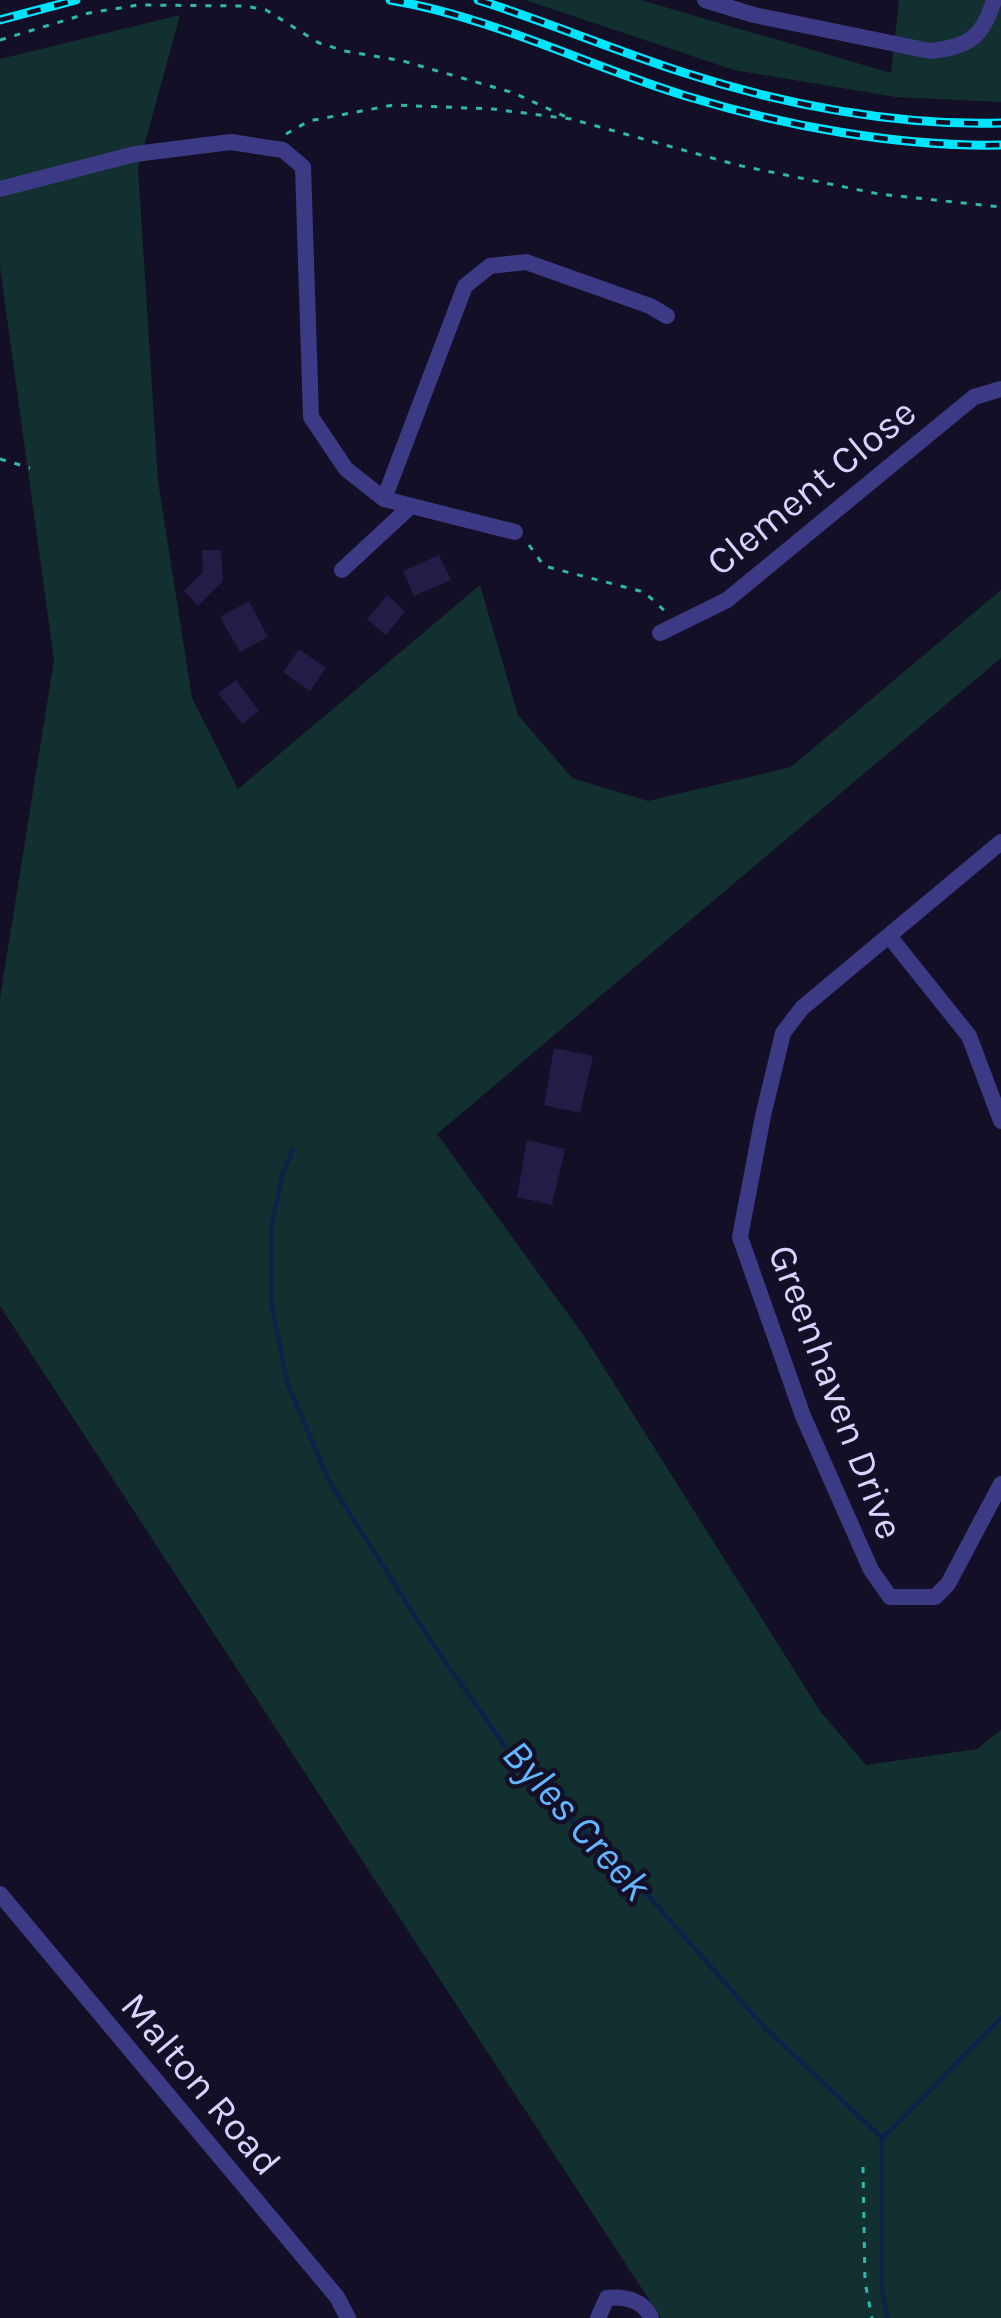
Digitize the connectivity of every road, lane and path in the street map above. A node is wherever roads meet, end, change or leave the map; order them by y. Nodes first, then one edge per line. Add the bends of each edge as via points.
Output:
1 (705, 0) edge
2 (994, 0) edge
3 (0, 40) edge
4 (571, 119) junction
5 (273, 148) junction
6 (0, 189) edge
7 (1001, 207) edge
8 (667, 316) dead end
9 (1001, 389) edge
10 (0, 459) edge
11 (30, 468) dead end
12 (384, 500) junction
13 (411, 506) junction
14 (514, 532) joint
15 (342, 570) dead end
16 (680, 623) junction
17 (660, 633) dead end
18 (1001, 842) edge
19 (889, 936) junction
20 (1001, 1120) edge
21 (1001, 1484) edge
22 (0, 1894) edge
23 (863, 2167) dead end
24 (348, 2318) edge
25 (598, 2318) edge
26 (651, 2318) edge
27 (872, 2318) edge

1 - 2 street via 930,51 974,39
3 - 4 path via 138,5 245,6 319,43 514,93
4 - 5 path via 392,105 309,121
4 - 7 path via 737,165 879,194
5 - 6 street via 231,142 135,154
5 - 12 street via 303,167 311,417 346,469
8 - 12 street via 526,262 490,266 465,286
9 - 16 street, Clement Close via 974,397 727,600
10 - 11 path
12 - 13 street
13 - 14 street
13 - 15 street
14 - 16 path via 544,566 644,592
16 - 17 street, Clement Close
18 - 19 street, Greenhaven Drive
19 - 20 street via 970,1036
19 - 21 street, Greenhaven Drive via 783,1033 740,1237 803,1416 890,1597 934,1597 948,1584
22 - 24 street, Malton Road
23 - 27 path
25 - 26 street via 608,2298 624,2296

